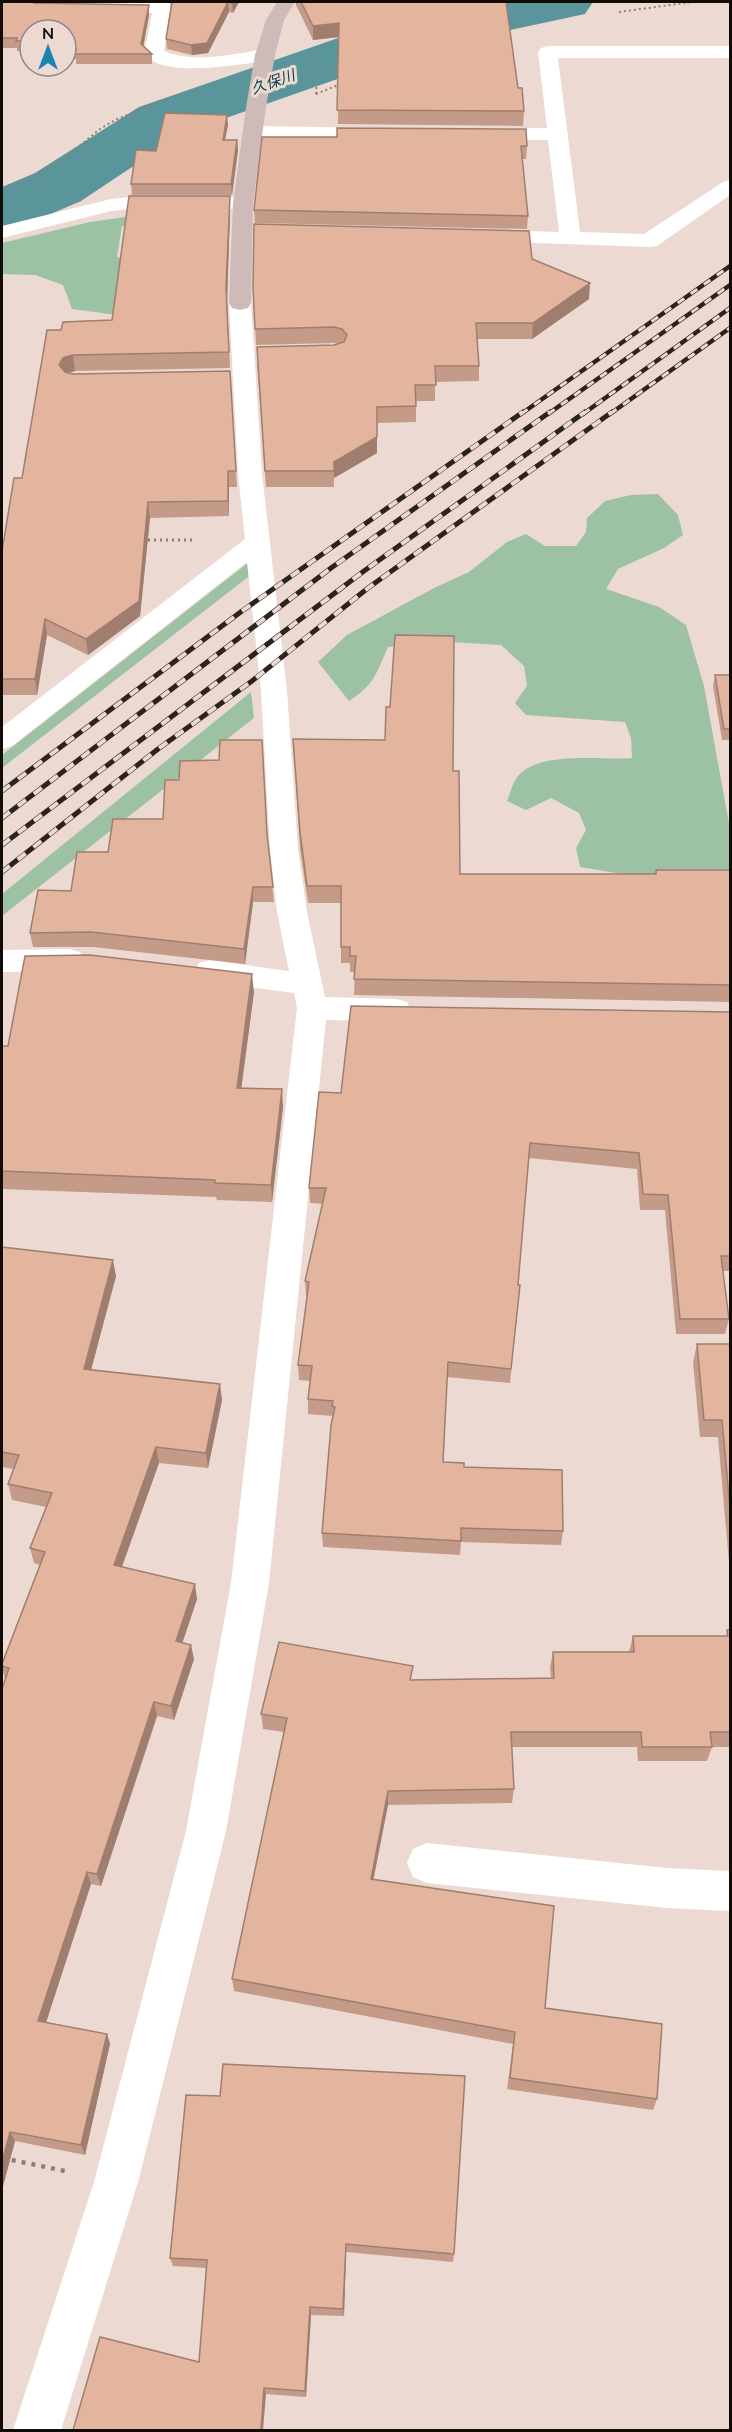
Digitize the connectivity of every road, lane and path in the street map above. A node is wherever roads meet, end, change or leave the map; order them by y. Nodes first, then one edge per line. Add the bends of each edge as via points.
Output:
1 (286, 2) edge
2 (692, 2) edge
3 (86, 7) edge
4 (611, 13) dead end
5 (730, 52) edge
6 (264, 61) junction
7 (346, 67) edge
8 (346, 82) edge
9 (167, 99) dead end
10 (252, 132) junction
11 (399, 134) edge
12 (457, 134) edge
13 (557, 134) junction
14 (730, 186) edge
15 (2, 192) edge
16 (243, 203) junction
17 (242, 231) junction
18 (266, 231) edge
19 (2, 232) edge
20 (464, 236) edge
21 (570, 238) junction
22 (259, 540) junction
23 (132, 541) edge
24 (2, 740) edge
25 (93, 960) edge
26 (2, 961) edge
27 (183, 969) edge
28 (310, 996) junction
29 (419, 1010) edge
30 (427, 1863) dead end
31 (730, 1891) edge
32 (2, 2158) edge
33 (116, 2182) junction
34 (38, 2430) edge

1 - 6 street via 275,20
2 - 4 path
3 - 6 street via 162,7 154,54 164,60
5 - 13 street via 548,52
6 - 10 street
7 - 8 path via 317,78 316,94
9 - 15 path via 115,120 54,167
10 - 11 street
10 - 16 street
12 - 13 street
13 - 21 street
14 - 21 street via 649,241
16 - 17 street
16 - 19 street via 111,205
17 - 18 street
17 - 22 street via 240,303 250,474
20 - 21 street
22 - 23 path
22 - 24 street
22 - 28 street via 284,849 292,912
25 - 26 street
27 - 28 street
28 - 29 street
28 - 33 street via 250,1583 206,1831
30 - 31 street
32 - 33 path
33 - 34 street

